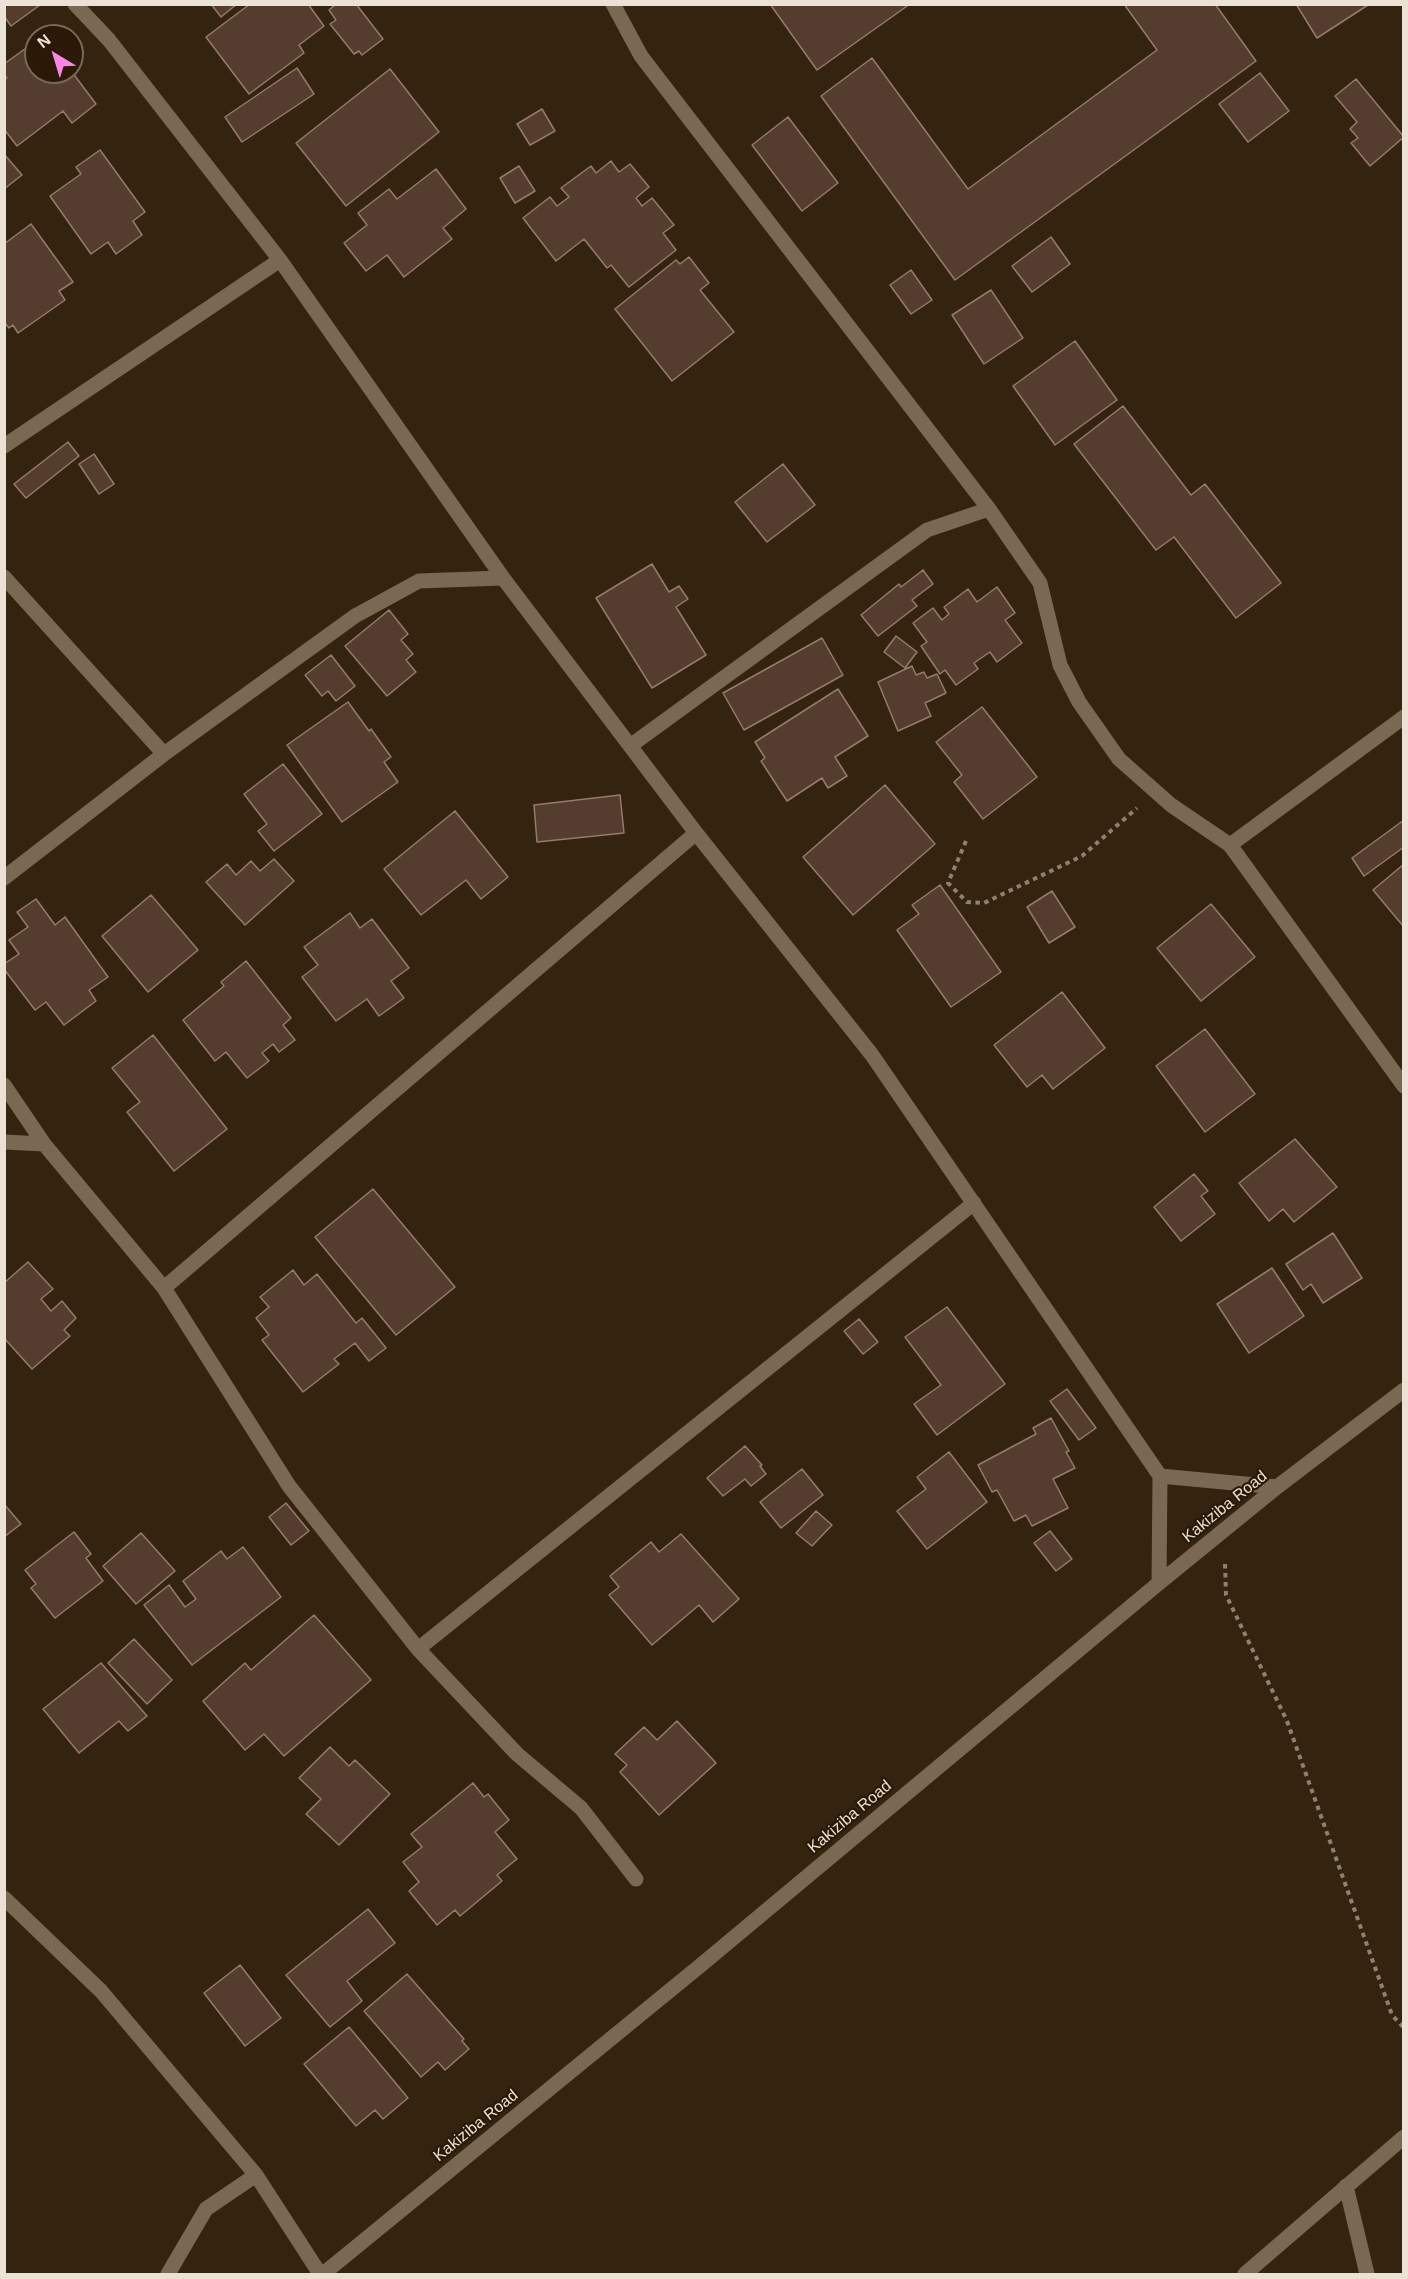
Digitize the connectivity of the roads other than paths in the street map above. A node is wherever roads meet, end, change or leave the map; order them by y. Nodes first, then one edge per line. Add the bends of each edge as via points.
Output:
1 (75, 4) edge
2 (613, 4) edge
3 (280, 261) junction
4 (4, 446) edge
5 (988, 509) junction
6 (4, 577) edge
7 (503, 578) junction
8 (1404, 717) edge
9 (630, 746) junction
10 (164, 754) junction
11 (696, 833) junction
12 (1230, 845) junction
13 (4, 878) edge
14 (4, 1085) edge
15 (1404, 1086) edge
16 (4, 1142) edge
17 (44, 1144) junction
18 (974, 1203) junction
19 (164, 1288) junction
20 (1404, 1390) edge
21 (1160, 1476) junction
22 (1277, 1486) junction
23 (1159, 1583) junction
24 (418, 1649) junction
25 (636, 1879) dead end
26 (4, 1898) edge
27 (1404, 2137) edge
28 (255, 2175) junction
29 (1346, 2186) junction
30 (168, 2274) edge
31 (321, 2274) edge
32 (1245, 2274) edge
33 (1366, 2274) edge

1 - 3 street via 109,40
2 - 5 street via 641,56
3 - 4 street
3 - 7 street
5 - 9 street via 927,530
5 - 12 street via 1040,583 1060,665 1079,702 1119,759 1171,805
6 - 10 street
7 - 9 street
7 - 10 street via 419,581 355,616
8 - 12 street
9 - 11 street
10 - 13 street
11 - 18 street via 872,1055
11 - 19 street
12 - 15 street
14 - 17 street
16 - 17 street
17 - 19 street
18 - 21 street
18 - 24 street
19 - 24 street via 289,1486
20 - 22 street, Kakiziba Road
21 - 22 street
21 - 23 street
22 - 23 street, Kakiziba Road
23 - 31 street, Kakiziba Road via 701,1965
24 - 25 street via 517,1754 580,1808
26 - 28 street via 101,1991
27 - 29 street
28 - 30 street via 206,2209
28 - 31 street
29 - 32 street
29 - 33 street

